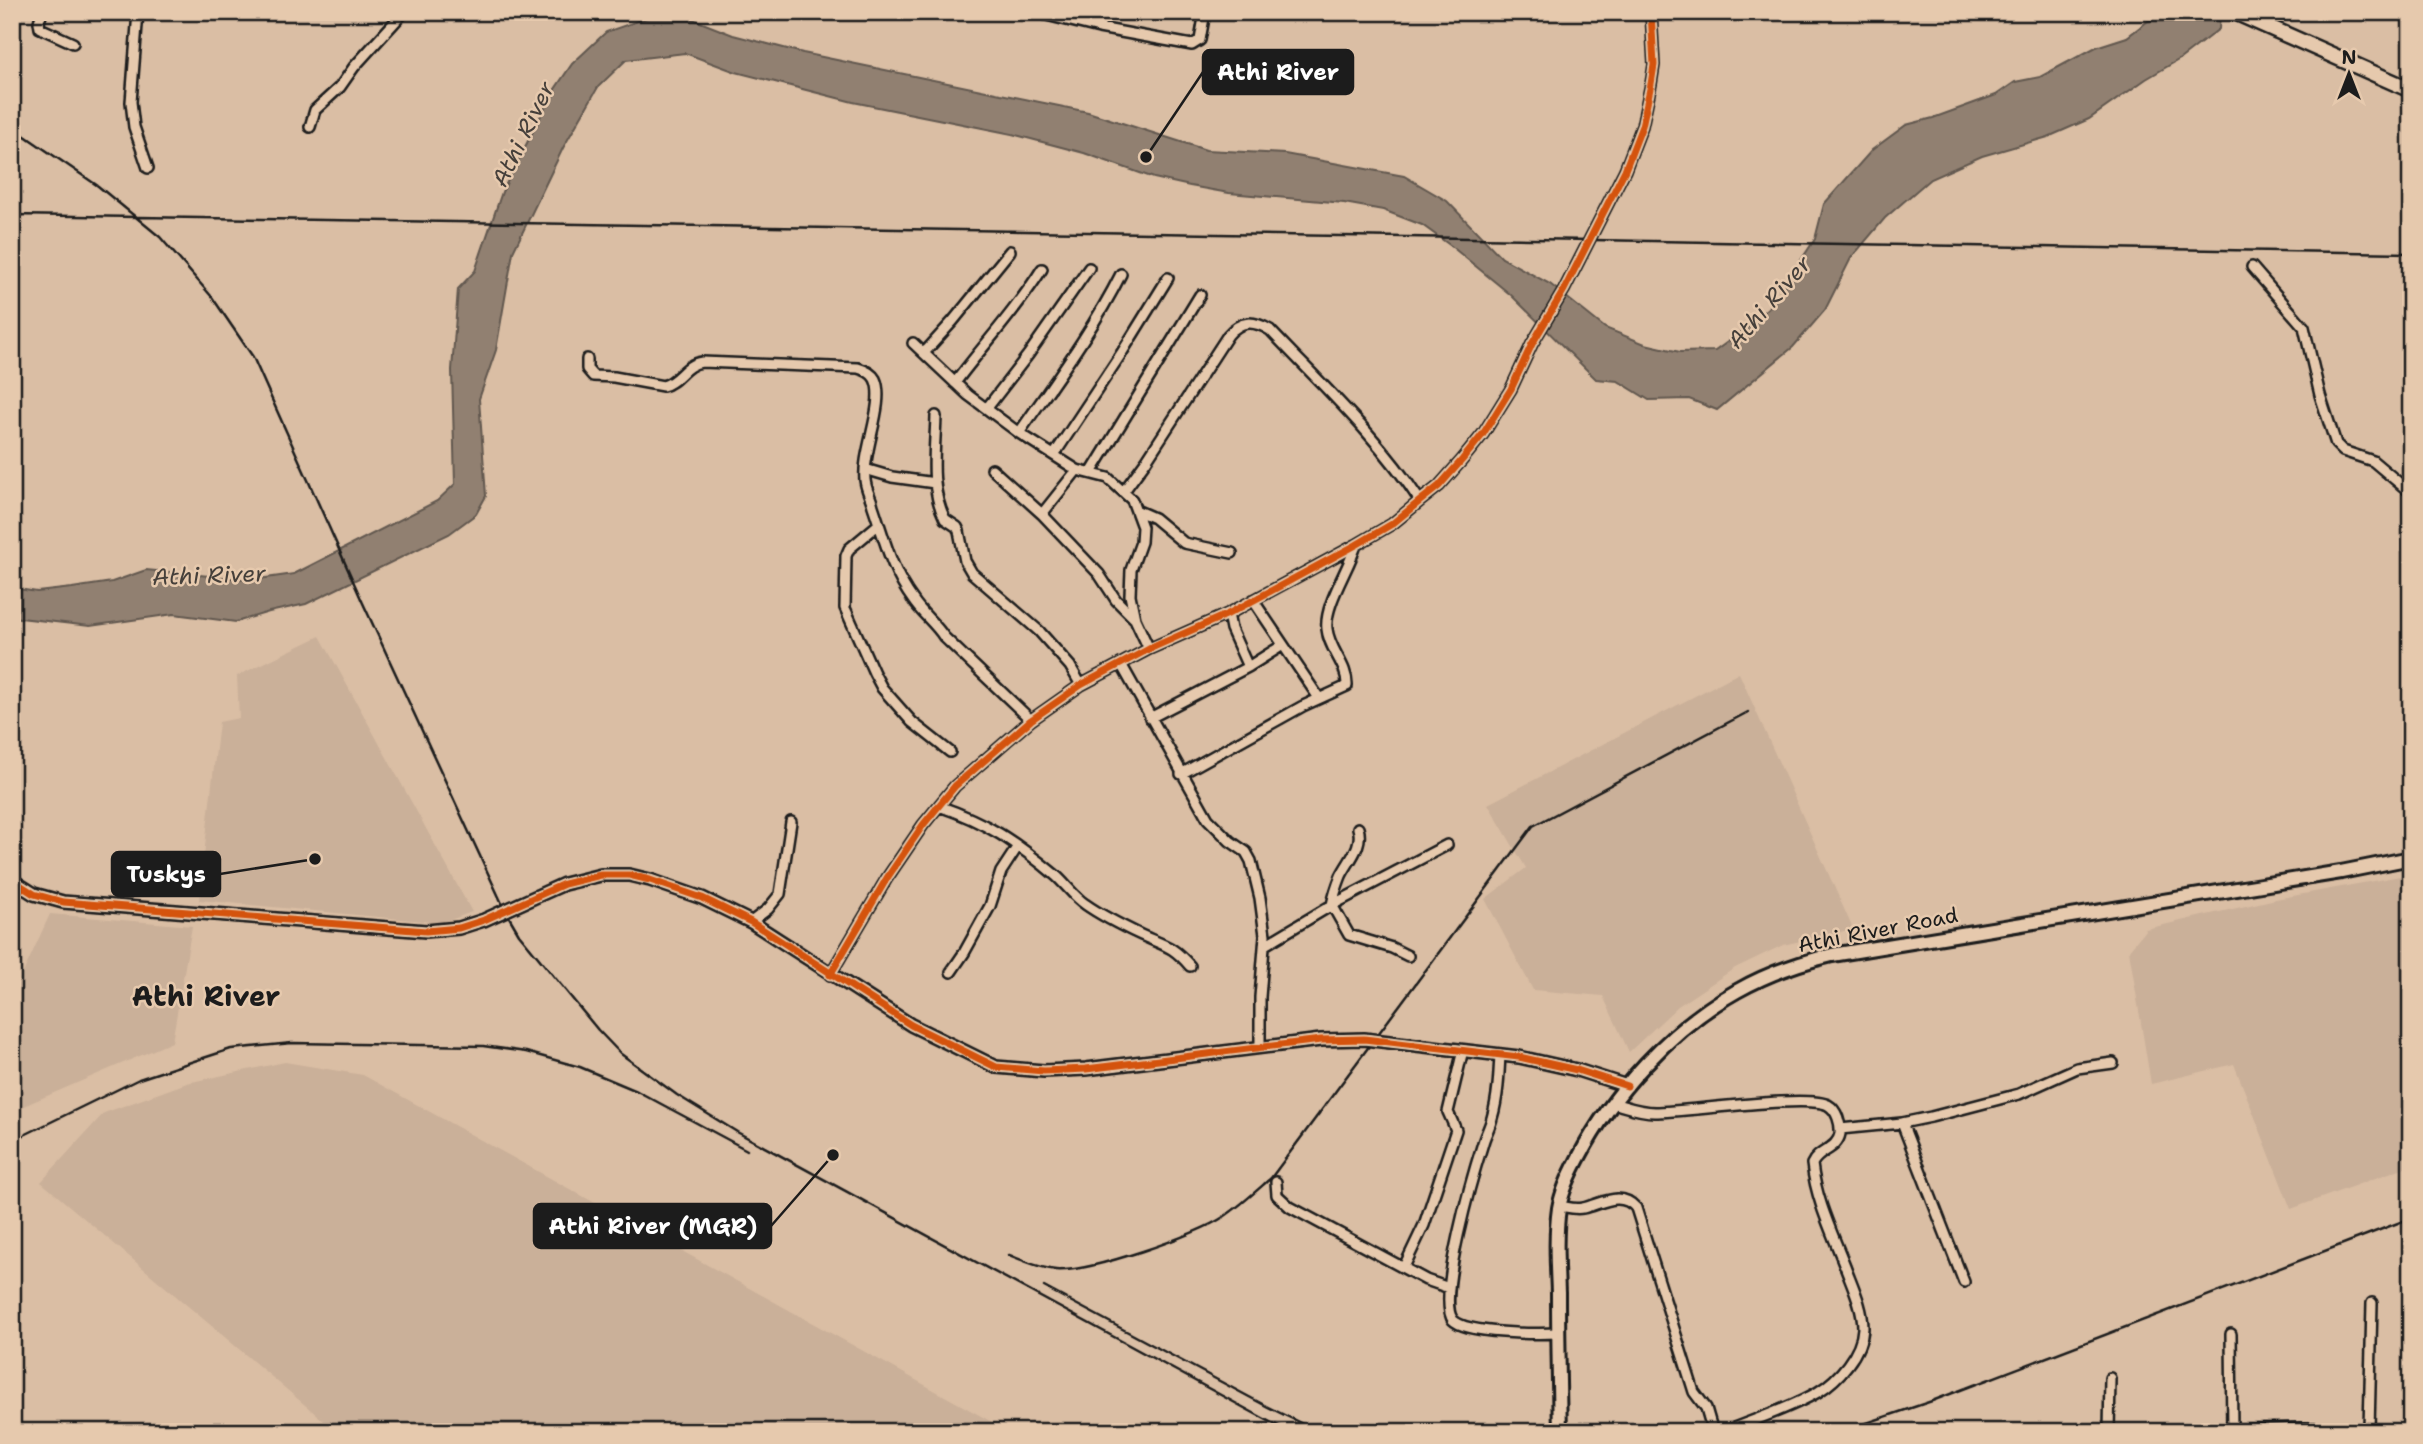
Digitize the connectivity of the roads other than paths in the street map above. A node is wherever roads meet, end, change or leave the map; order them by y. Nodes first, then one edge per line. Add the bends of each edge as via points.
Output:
1 (42, 12) edge
2 (138, 12) edge
3 (404, 12) edge
4 (1034, 12) edge
5 (1103, 12) edge
6 (1205, 12) edge
7 (1651, 12) edge
8 (2235, 12) edge
9 (1099, 28) junction
10 (73, 43) dead end
11 (2411, 90) edge
12 (310, 127) dead end
13 (148, 168) dead end
14 (1010, 251) dead end
15 (2252, 267) dead end
16 (1089, 268) dead end
17 (1042, 269) dead end
18 (1121, 274) dead end
19 (1168, 278) dead end
20 (1200, 295) dead end
21 (912, 343) dead end
22 (924, 353) junction
23 (587, 359) dead end
24 (955, 383) junction
25 (987, 408) junction
26 (936, 416) dead end
27 (1019, 433) junction
28 (1054, 456) junction
29 (865, 469) junction
30 (992, 469) dead end
31 (1077, 470) junction
32 (1091, 473) junction
33 (935, 483) junction
34 (2409, 487) edge
35 (1124, 491) junction
36 (1420, 501) junction
37 (1138, 511) junction
38 (1042, 514) junction
39 (879, 524) junction
40 (1356, 545) junction
41 (1232, 553) dead end
42 (1253, 600) junction
43 (1228, 614) junction
44 (1135, 618) junction
45 (1283, 645) junction
46 (1149, 649) junction
47 (1121, 664) junction
48 (1248, 667) junction
49 (1081, 685) junction
50 (1319, 698) junction
51 (1150, 718) junction
52 (1031, 720) junction
53 (950, 752) dead end
54 (1181, 774) junction
55 (939, 806) junction
56 (791, 822) dead end
57 (1357, 828) dead end
58 (1447, 845) dead end
59 (1018, 846) junction
60 (2411, 858) edge
61 (12, 880) edge
62 (1332, 905) junction
63 (751, 922) junction
64 (1265, 945) junction
65 (1408, 956) dead end
66 (1190, 966) dead end
67 (951, 972) dead end
68 (830, 975) junction
69 (1260, 1047) junction
70 (1463, 1049) junction
71 (1500, 1054) junction
72 (2113, 1063) dead end
73 (1627, 1086) junction
74 (1613, 1103) junction
75 (1902, 1123) junction
76 (1840, 1129) junction
77 (1276, 1182) dead end
78 (1559, 1206) junction
79 (1404, 1267) junction
80 (1964, 1282) dead end
81 (1449, 1288) junction
82 (2372, 1303) dead end
83 (1558, 1333) junction
84 (2231, 1334) dead end
85 (2110, 1378) dead end
86 (2369, 1429) junction
87 (2232, 1431) edge
88 (2411, 1431) edge
89 (1560, 1432) edge
90 (1713, 1432) edge
91 (1724, 1432) edge
92 (2109, 1432) edge

1 - 10 street via 40,28
2 - 13 street via 131,102
3 - 12 street via 315,110
4 - 9 street
5 - 9 street
6 - 9 street via 1200,40 1192,45
7 - 36 street via 1654,65 1642,126 1625,170 1483,435
8 - 11 highway
14 - 22 street
15 - 34 street via 2304,327 2336,444 2373,461
16 - 25 street
17 - 24 street via 1007,322
18 - 27 street via 1087,334
19 - 28 street
20 - 32 street
21 - 22 street
22 - 24 street
23 - 29 street via 593,376 663,386 690,365 702,362 865,370 874,377 878,395
24 - 25 street
25 - 27 street
26 - 33 street
27 - 28 street
28 - 31 street
29 - 33 street
29 - 39 street
30 - 38 street
31 - 32 street
31 - 38 street
32 - 35 street via 1108,478
33 - 49 street via 943,515 960,531 972,573 1039,631
35 - 36 street via 1228,335 1251,322 1270,330 1396,465
35 - 37 street
36 - 40 street
37 - 41 street via 1184,543
37 - 44 street via 1142,535 1130,570
38 - 44 street
39 - 52 street via 895,570 912,600
39 - 53 street via 846,556 845,608 882,688 912,722
40 - 42 street
40 - 50 street via 1326,626 1348,686
42 - 43 street
42 - 45 street
43 - 46 street
43 - 48 street
44 - 46 street
45 - 48 street
45 - 50 street
46 - 47 street
47 - 49 street
47 - 51 street
48 - 51 street
49 - 52 street
50 - 54 street
51 - 54 street
52 - 55 street via 955,786
54 - 64 street via 1208,819 1249,856
55 - 59 street via 983,823
55 - 68 street via 887,878
56 - 63 street via 780,894
57 - 62 street via 1357,846
58 - 62 street
59 - 66 street via 1083,903 1162,942
59 - 67 street
60 - 73 main road, Athi River Road via 1808,961 1757,980 1718,1003 1675,1037
61 - 63 street via 34,894 63,902 426,931 459,928 564,884 614,874 675,888
62 - 64 street
62 - 65 street via 1349,934
63 - 68 street
64 - 69 street
68 - 69 street via 911,1025 996,1066 1086,1069
69 - 70 street via 1364,1039
70 - 71 street
70 - 79 street via 1448,1112 1456,1130 1424,1226
71 - 73 street
71 - 81 street via 1492,1119 1477,1161
72 - 75 street via 2077,1068 2019,1094
73 - 74 main road, Athi River Road
74 - 76 street via 1652,1112 1822,1103 1836,1114
74 - 78 main road, Athi River Road via 1582,1152
75 - 76 street
75 - 80 street
76 - 91 street via 1834,1145 1818,1154 1812,1164 1861,1315 1858,1347 1843,1370 1818,1392
77 - 79 street via 1277,1195 1290,1207
78 - 83 main road, Athi River Road
78 - 90 street via 1583,1208 1617,1198 1636,1208 1693,1392 1706,1408
79 - 81 street
81 - 83 street via 1449,1313 1458,1324 1531,1335
82 - 86 street
83 - 89 main road, Athi River Road
84 - 87 street
85 - 92 street
86 - 87 street
86 - 88 street

